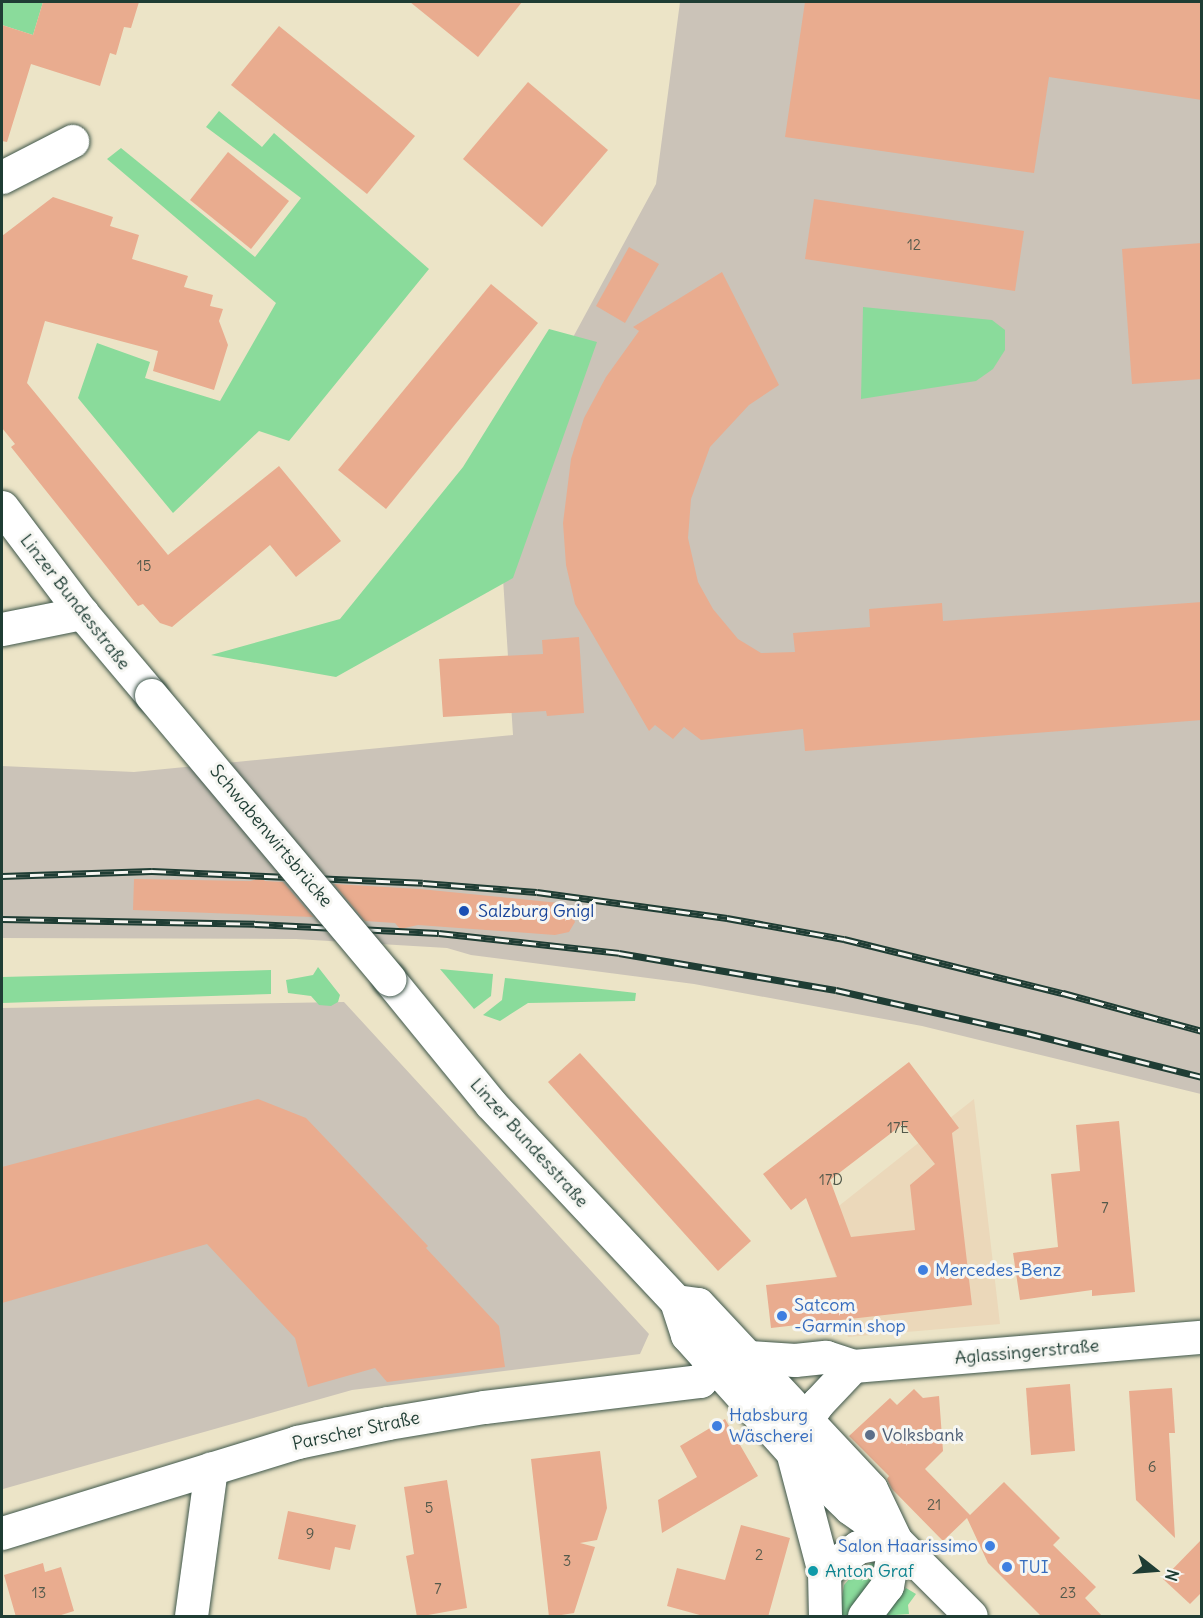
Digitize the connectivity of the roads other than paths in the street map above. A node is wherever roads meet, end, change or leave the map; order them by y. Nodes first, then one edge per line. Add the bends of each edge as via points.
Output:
1 (72, 141) dead end
2 (2, 177) edge
3 (2, 507) edge
4 (82, 613) junction
5 (2, 629) edge
6 (151, 695) joint
7 (389, 979) joint
8 (676, 1301) junction
9 (1202, 1337) edge
10 (749, 1357) junction
11 (714, 1364) junction
12 (853, 1366) junction
13 (806, 1420) junction
14 (792, 1453) junction
15 (211, 1468) junction
16 (2, 1533) edge
17 (896, 1540) junction
18 (824, 1572) junction
19 (191, 1617) edge
20 (825, 1617) edge
21 (864, 1617) edge
22 (971, 1617) edge

1 - 2 main road
3 - 4 main road, Linzer Bundesstraße
4 - 5 main road
4 - 6 main road, Linzer Bundesstraße
6 - 7 main road, Schwabenwirtsbrücke, bridge
7 - 8 main road, Linzer Bundesstraße via 490,1103
8 - 10 main road, Linzer Bundesstraße via 698,1304
8 - 11 main road, Linzer Bundesstraße via 687,1335
9 - 12 main road, Aglassingerstraße
10 - 12 main road, Aglassingerstraße via 826,1357
10 - 13 main road, Linzer Bundesstraße
11 - 14 main road, Linzer Bundesstraße
11 - 15 main road, Parscher Straße via 700,1381 484,1407 388,1423 297,1442
12 - 13 main road
13 - 17 main road, Linzer Bundesstraße via 871,1489
14 - 17 main road, Linzer Bundesstraße via 850,1508
14 - 18 main road
15 - 16 main road, Parscher Straße
15 - 19 main road
17 - 18 main road via 858,1547
17 - 21 main road via 886,1586
17 - 22 main road, Linzer Bundesstraße
18 - 20 main road

